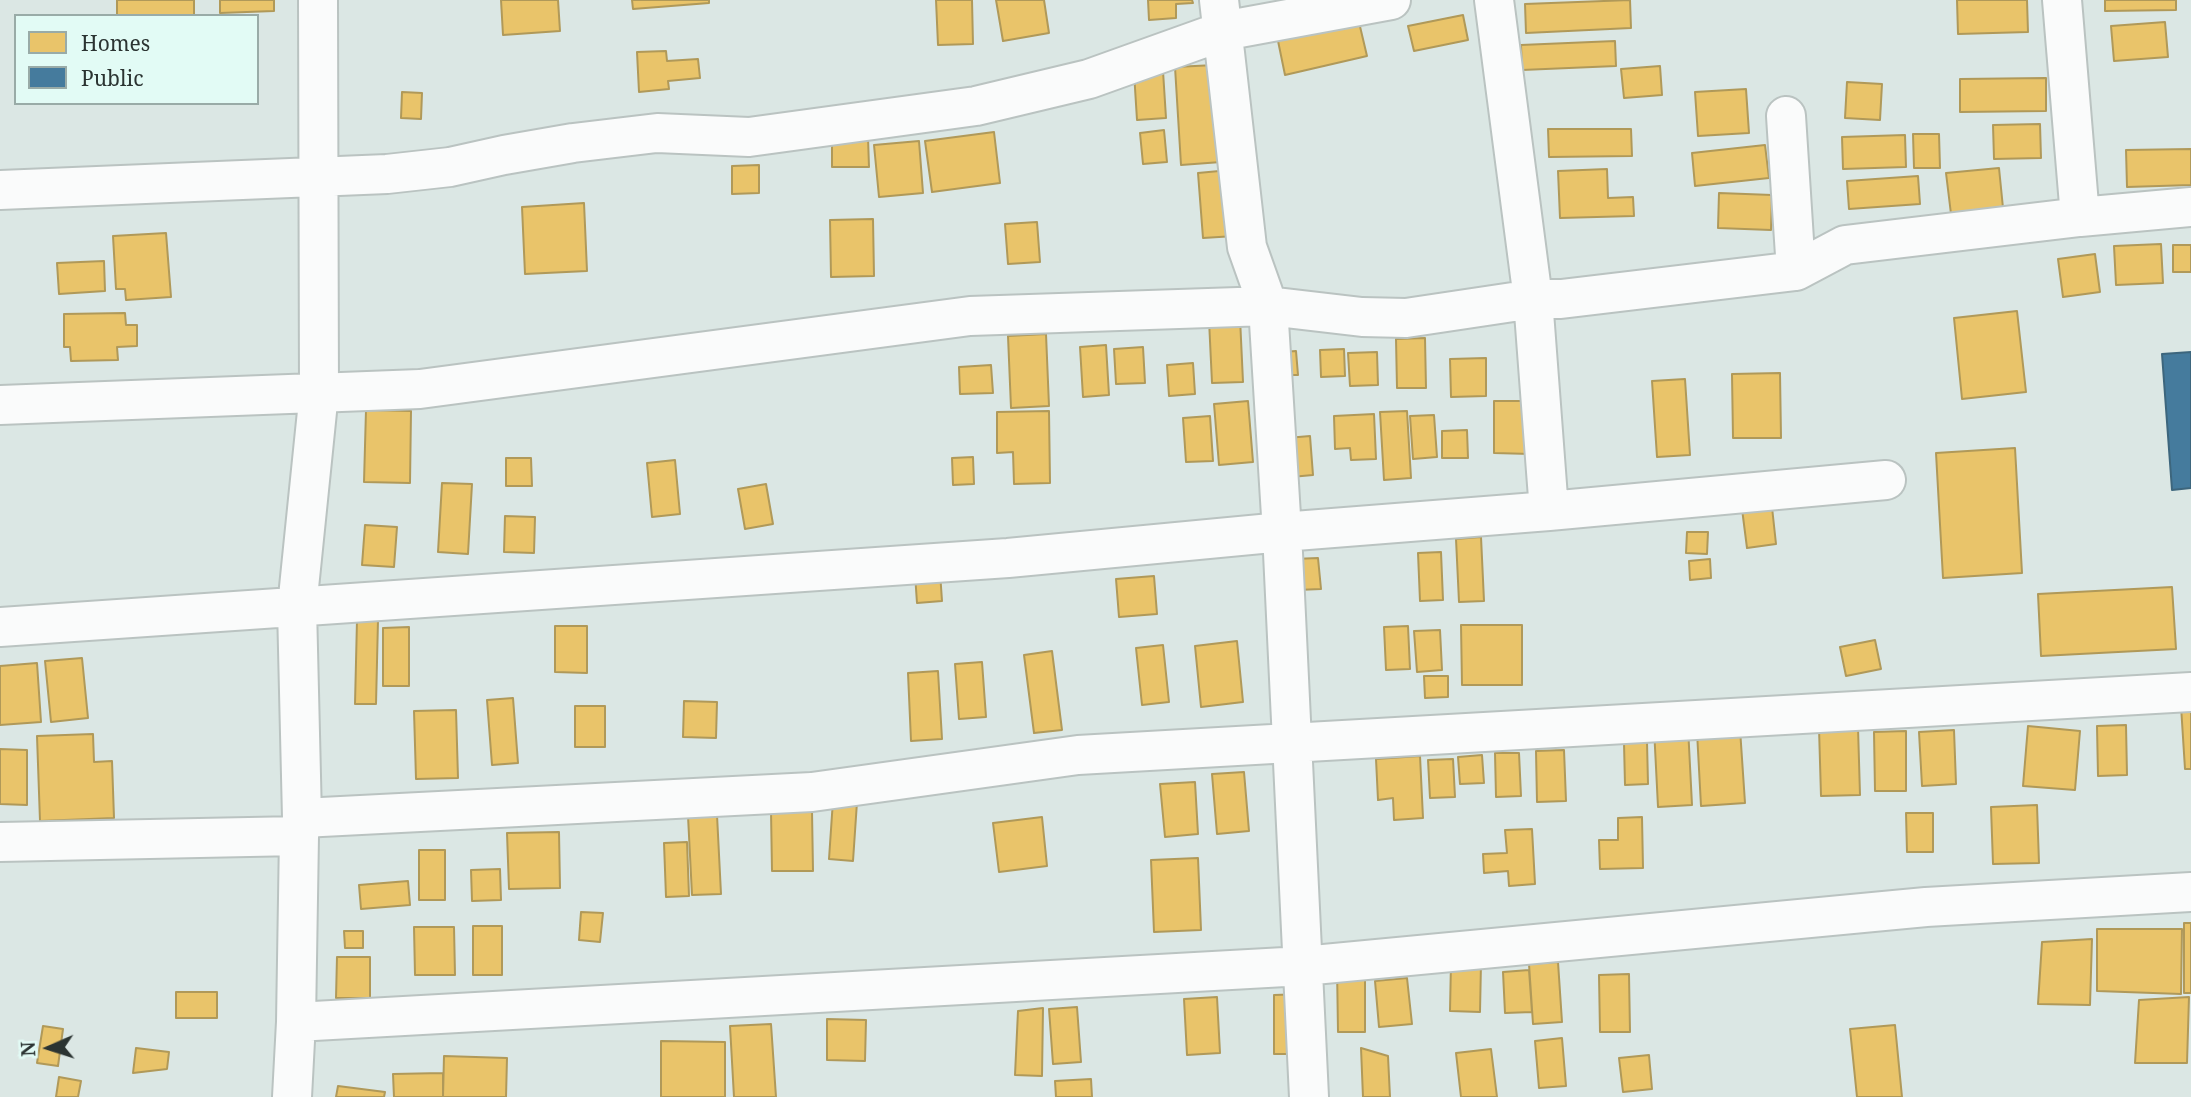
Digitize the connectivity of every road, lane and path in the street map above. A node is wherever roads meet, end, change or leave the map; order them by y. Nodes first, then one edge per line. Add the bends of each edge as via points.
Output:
1 (318, 0) edge
2 (1391, 0) edge
3 (1494, 0) edge
4 (2062, 0) edge
5 (1221, 16) edge
6 (1786, 116) dead end
7 (320, 178) junction
8 (0, 190) edge
9 (2191, 207) edge
10 (2080, 217) junction
11 (1796, 271) junction
12 (1534, 299) junction
13 (1268, 306) junction
14 (319, 392) junction
15 (0, 405) edge
16 (1885, 480) dead end
17 (1549, 511) junction
18 (1282, 532) junction
19 (297, 607) junction
20 (0, 627) edge
21 (2191, 692) edge
22 (1291, 742) junction
23 (300, 827) junction
24 (0, 842) edge
25 (2191, 892) edge
26 (1303, 966) junction
27 (296, 1022) junction
28 (292, 1097) edge
29 (1308, 1097) edge

1 - 7 street
2 - 5 street
3 - 12 street
4 - 10 street
5 - 7 street via 1089,79 976,106 749,137 657,134 585,141 450,167
5 - 13 street via 1247,247
6 - 11 street
7 - 8 street
7 - 14 street
9 - 10 street
10 - 11 street via 1845,245
11 - 12 street
12 - 13 street via 1406,318
12 - 17 street
13 - 14 street via 970,316 420,389
13 - 18 street
14 - 15 street
14 - 19 street
16 - 17 street
17 - 18 street
18 - 19 street via 1008,558
18 - 22 street
19 - 20 street
19 - 23 street
21 - 22 street
22 - 23 street via 1077,755 811,792
22 - 26 street
23 - 24 street
23 - 27 street
25 - 26 street via 1926,907
26 - 27 street
26 - 29 street
27 - 28 street

